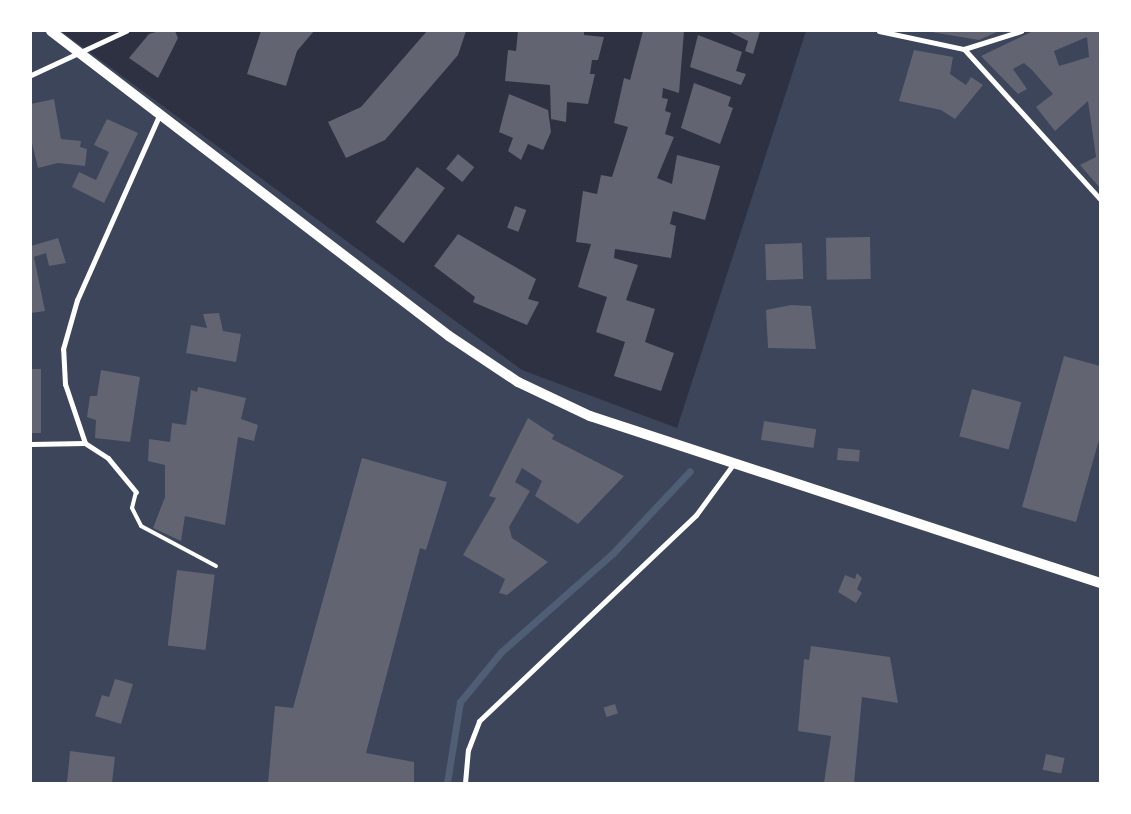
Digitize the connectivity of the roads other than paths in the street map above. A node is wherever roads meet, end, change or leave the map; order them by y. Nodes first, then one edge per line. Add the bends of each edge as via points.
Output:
1 (51, 31) edge
2 (126, 31) edge
3 (879, 31) edge
4 (1021, 31) edge
5 (964, 49) junction
6 (80, 54) junction
7 (31, 75) edge
8 (159, 116) junction
9 (1100, 199) edge
10 (85, 443) junction
11 (31, 444) edge
12 (734, 463) junction
13 (136, 492) joint
14 (216, 566) dead end
15 (1100, 583) edge
16 (466, 783) edge

1 - 6 main road
2 - 6 street
3 - 5 street
4 - 5 street
5 - 9 street
6 - 7 street
6 - 8 main road
8 - 10 street via 78,300 63,349 65,384
8 - 12 main road via 450,336 518,382 590,416
10 - 11 street via 68,447
10 - 13 street via 108,458
12 - 15 main road
12 - 16 street via 696,515 479,721 468,750
13 - 14 lane via 132,508 141,526

